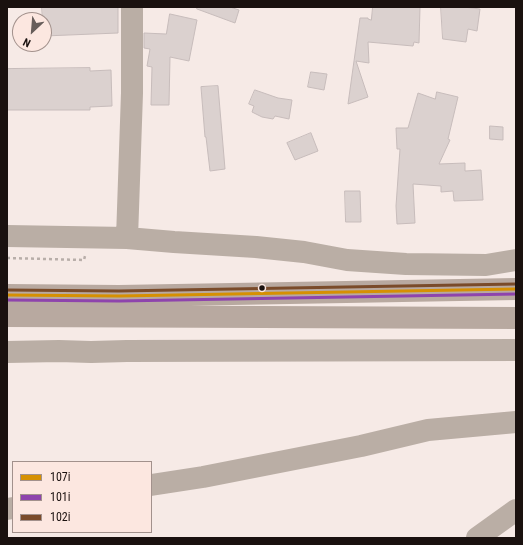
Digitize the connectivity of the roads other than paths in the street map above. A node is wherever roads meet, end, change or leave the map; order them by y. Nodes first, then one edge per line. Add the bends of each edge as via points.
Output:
1 (132, 7) edge
2 (7, 236) edge
3 (127, 238) junction
4 (516, 260) edge
5 (516, 290) edge
6 (7, 295) edge
7 (7, 316) edge
8 (516, 318) edge
9 (516, 350) edge
10 (7, 352) edge
11 (516, 422) edge
12 (152, 485) edge
13 (516, 510) edge
14 (477, 538) edge

1 - 3 street
2 - 3 street
3 - 4 street via 256,247 347,260 406,264 486,265
5 - 6 highway via 119,296
7 - 8 highway
9 - 10 street
11 - 12 street via 428,430 361,446
13 - 14 street

